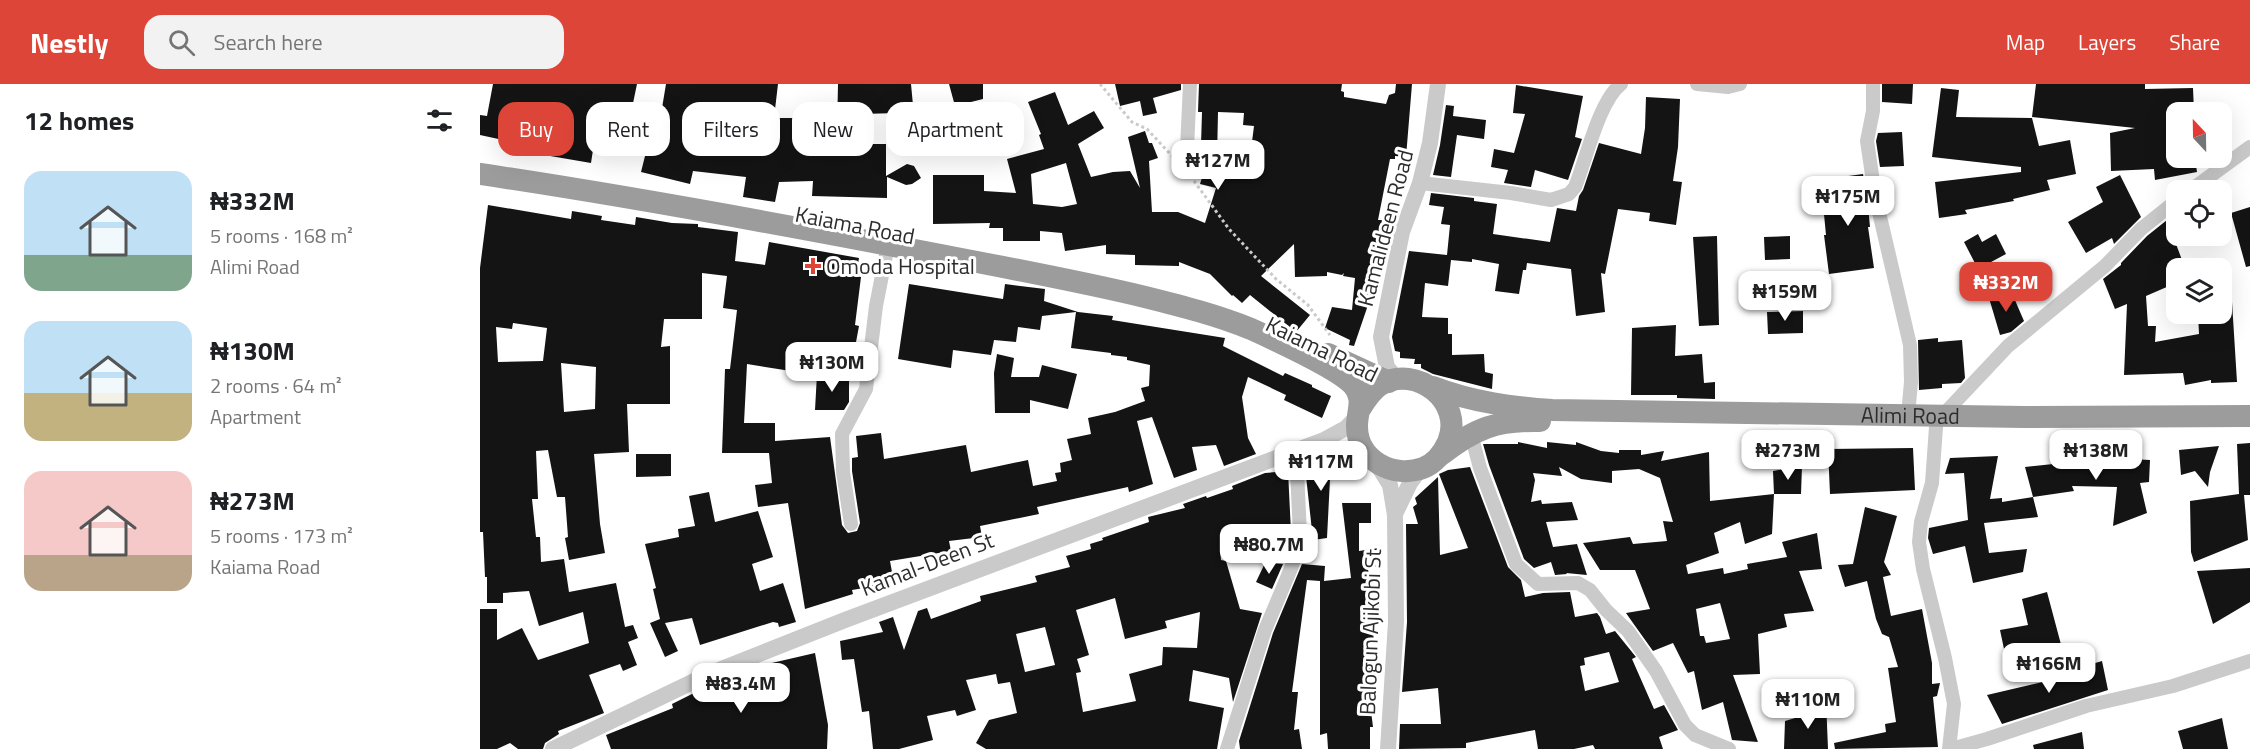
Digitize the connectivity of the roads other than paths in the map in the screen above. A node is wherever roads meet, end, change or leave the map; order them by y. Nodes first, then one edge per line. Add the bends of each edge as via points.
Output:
1 (1190, 84) edge
2 (1438, 84) edge
3 (1621, 84) edge
4 (1697, 84) edge
5 (1740, 84) edge
6 (1873, 84) edge
7 (2250, 147) edge
8 (480, 162) edge
9 (1185, 170) road end
10 (480, 174) edge
11 (2205, 180) edge
12 (1420, 183) junction
13 (2166, 209) edge
14 (888, 245) junction
15 (1393, 380) junction
16 (1431, 386) junction
17 (1360, 412) junction
18 (1908, 415) junction
19 (2250, 416) edge
20 (1940, 421) junction
21 (2250, 430) edge
22 (1471, 434) junction
23 (1324, 440) junction
24 (1296, 449) junction
25 (1369, 455) junction
26 (1440, 456) junction
27 (1421, 468) junction
28 (1395, 515) junction
29 (851, 524) dead end
30 (2250, 661) edge
31 (553, 749) edge
32 (1227, 749) edge
33 (1388, 749) edge
34 (1729, 749) edge
35 (1950, 749) edge

1 - 9 street
2 - 12 street, Kamalideen Road
3 - 12 street via 1611,94 1569,194 1551,200
4 - 5 street
6 - 18 street via 1868,141 1875,195 1910,345
7 - 11 street
8 - 15 highway, Kaiama Road via 694,195 1037,260 1169,290 1254,316
10 - 14 highway, Kaiama Road via 681,205
12 - 15 street, Kamalideen Road via 1402,231 1381,337
13 - 20 street via 2141,228 2105,266 2008,346
14 - 17 highway, Kaiama Road via 1053,276 1220,317 1342,376 1359,394
14 - 29 street via 866,389 842,434
15 - 16 highway via 1413,379
15 - 17 highway via 1369,394
16 - 18 highway, Alimi Road via 1462,398 1519,408
16 - 26 highway via 1450,412 1450,435
17 - 23 street via 1346,428
17 - 25 highway via 1360,443
18 - 20 highway, Alimi Road
19 - 20 highway, Alimi Road
20 - 21 highway via 2070,431
20 - 22 highway via 1532,421 1490,425
20 - 35 street via 1919,542 1954,704
22 - 26 highway
22 - 34 street via 1516,564 1538,584 1578,584 1590,590 1628,631 1656,671 1685,725 1695,735
23 - 24 street, Kamal-Deen St
23 - 25 street via 1353,443
24 - 31 street, Kamal-Deen St via 720,670
24 - 32 street via 1300,535
25 - 27 highway via 1382,467 1397,472
25 - 28 street, Balogun Ajikobi St via 1390,485
26 - 27 highway
27 - 28 street
28 - 33 street, Balogun Ajikobi St via 1396,622
30 - 35 street

